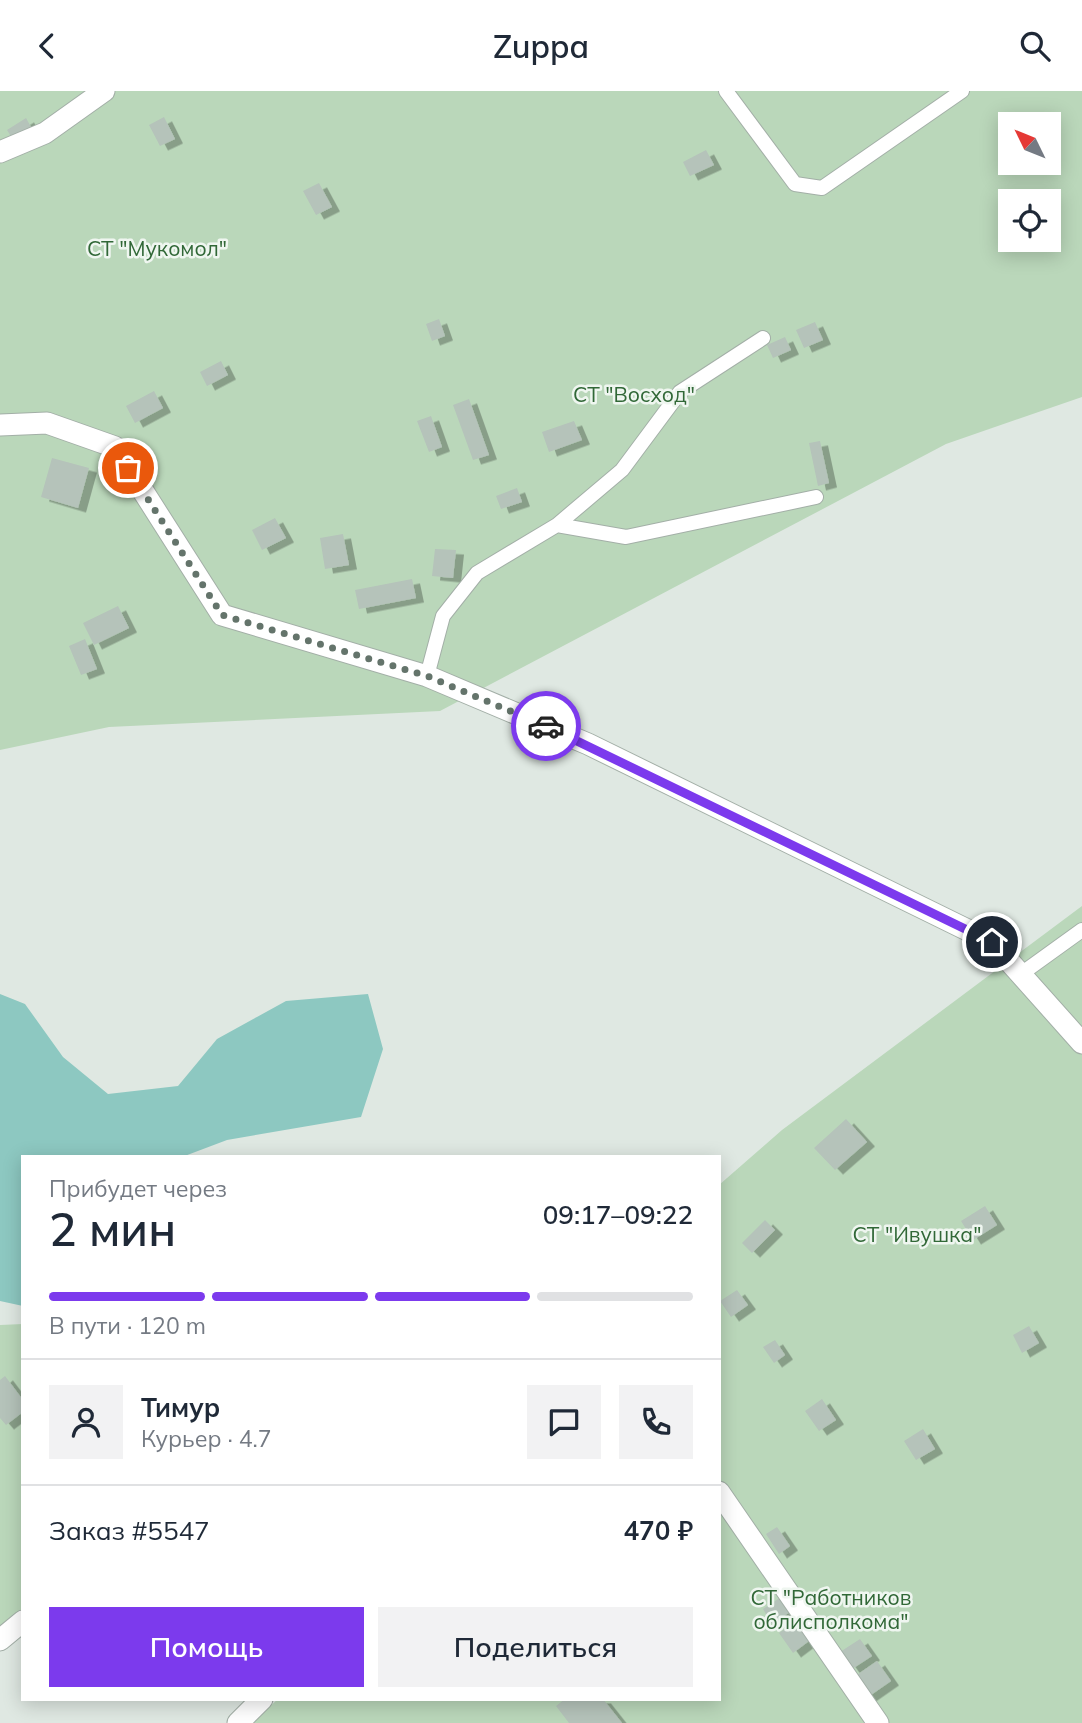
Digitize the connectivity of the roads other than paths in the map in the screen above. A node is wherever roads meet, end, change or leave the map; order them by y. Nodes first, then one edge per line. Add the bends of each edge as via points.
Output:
1 (104, 91) edge
2 (726, 91) edge
3 (961, 91) edge
4 (0, 152) edge
5 (762, 338) dead end
6 (0, 425) edge
7 (816, 497) dead end
8 (557, 525) junction
9 (427, 676) junction
10 (1082, 930) edge
11 (1021, 974) junction
12 (1082, 1042) edge
13 (721, 1495) edge
14 (21, 1623) edge
15 (0, 1640) edge
16 (260, 1701) edge
17 (238, 1723) edge
18 (878, 1723) edge

1 - 4 street via 45,133
2 - 3 lane via 795,184 822,188
5 - 8 lane via 680,392 622,470
6 - 9 street via 47,423 115,447 222,615
7 - 8 lane via 626,537
8 - 9 lane via 477,573 443,616
9 - 11 street via 588,744 992,942
10 - 11 lane
11 - 12 street
13 - 18 street
14 - 15 street
16 - 17 street

